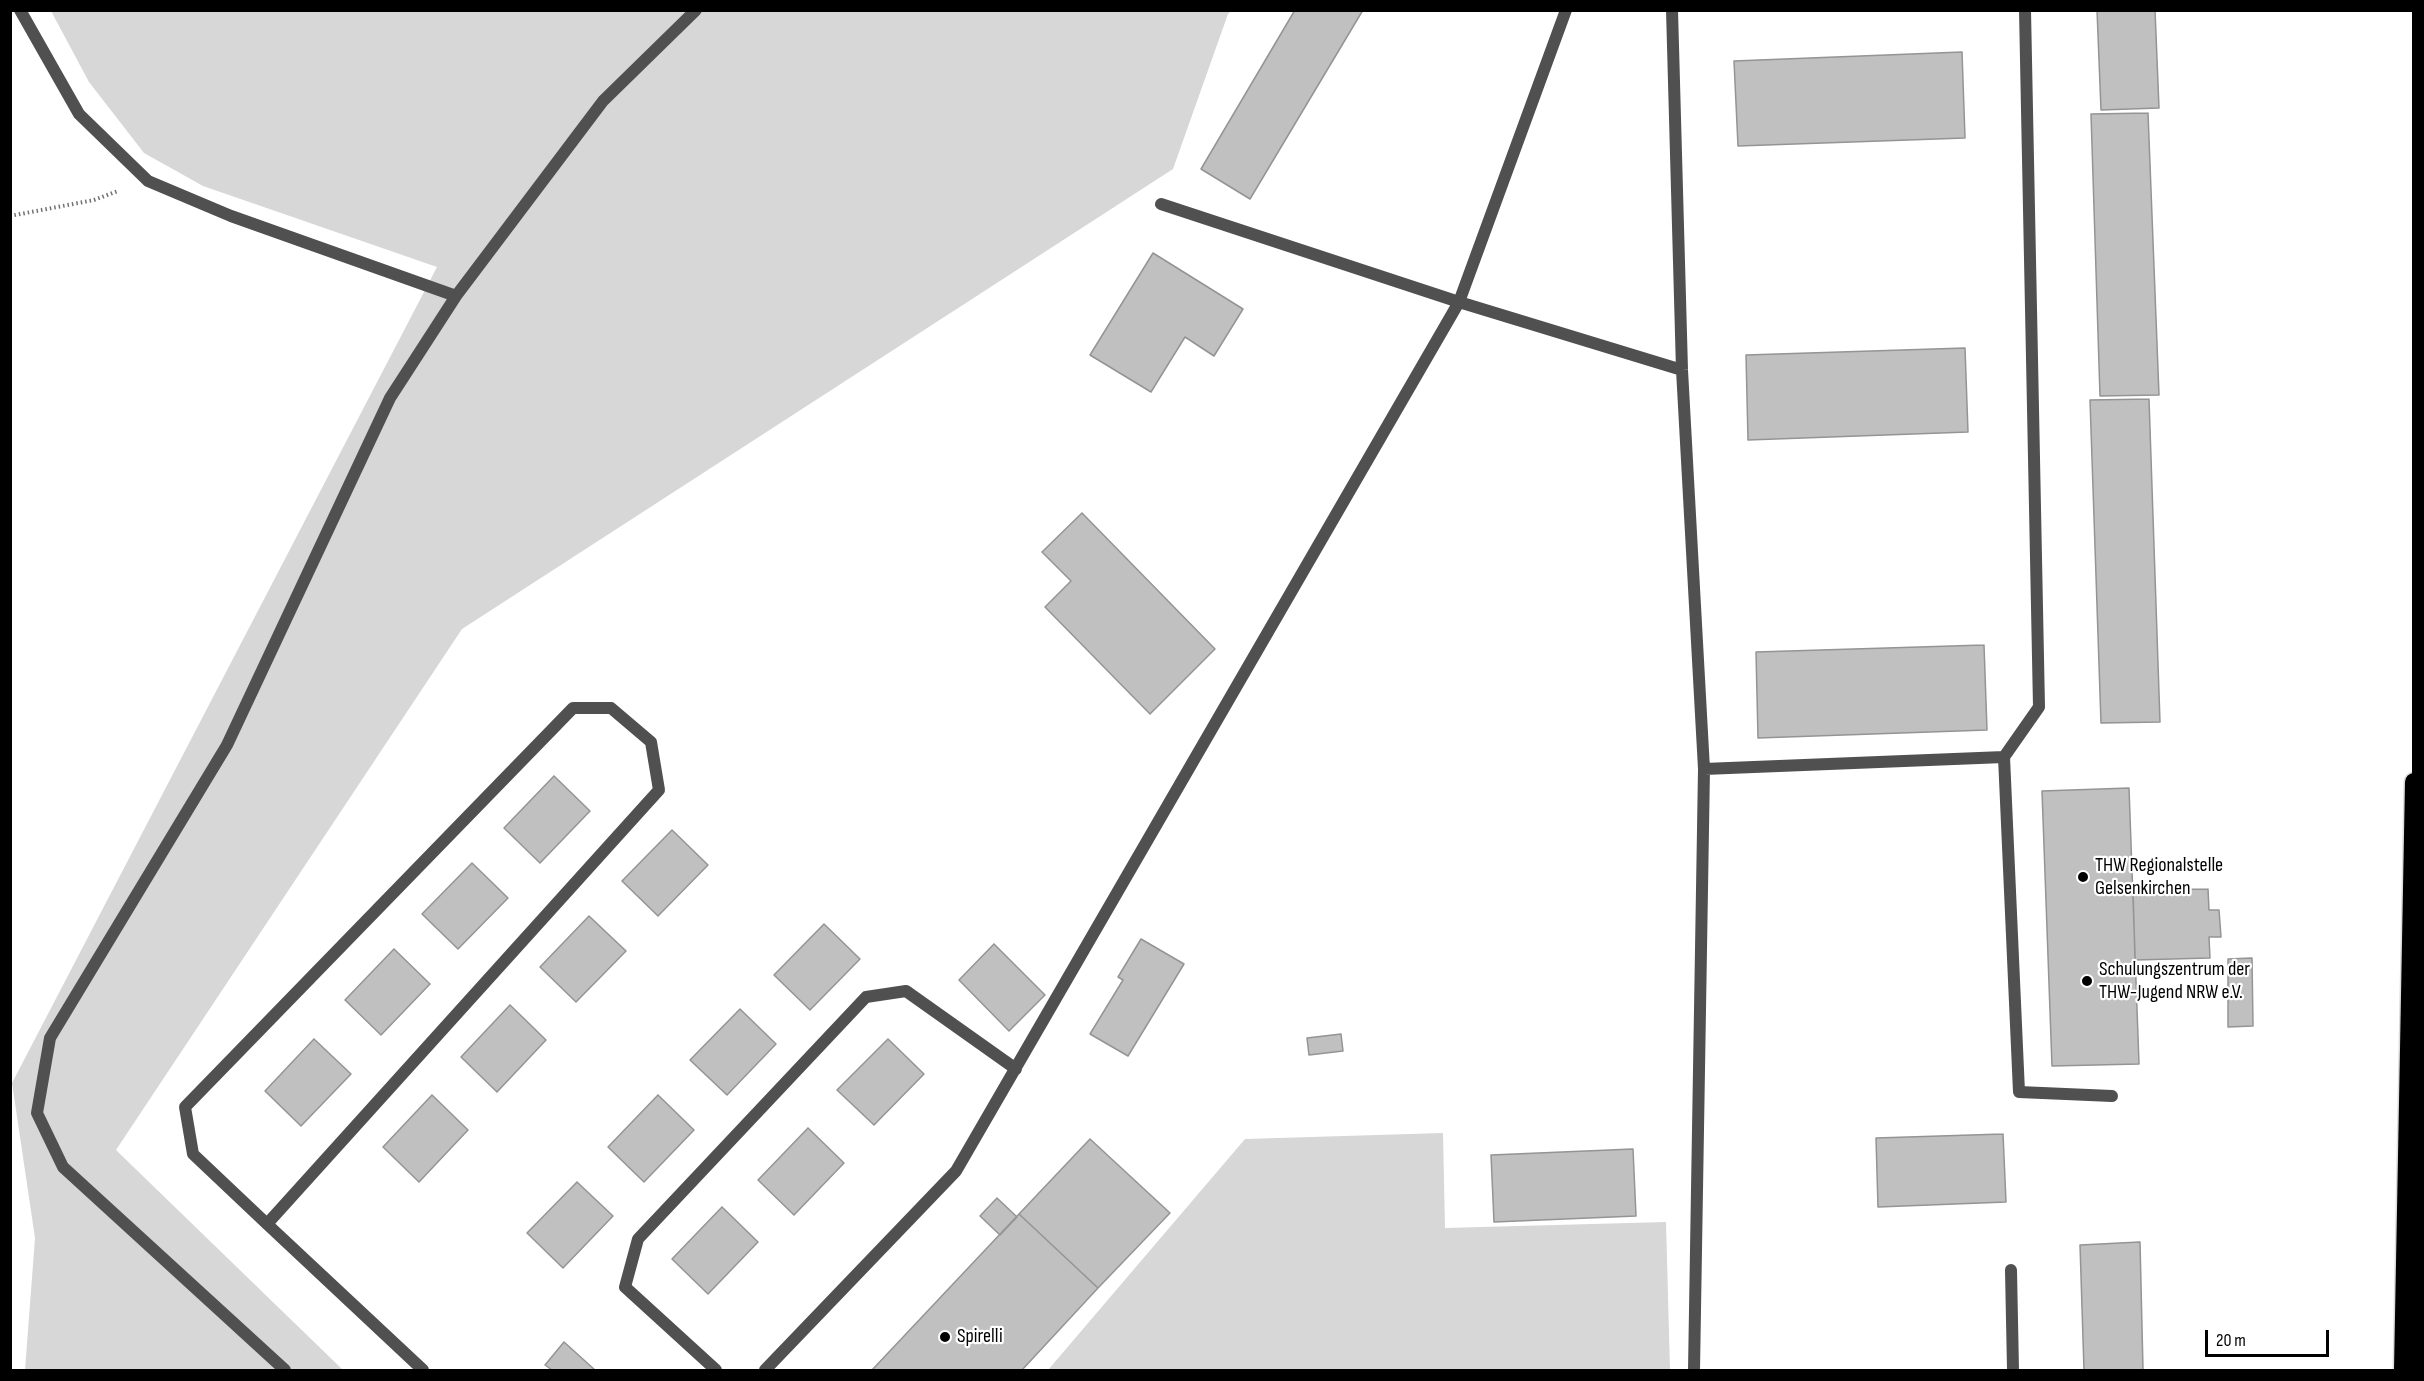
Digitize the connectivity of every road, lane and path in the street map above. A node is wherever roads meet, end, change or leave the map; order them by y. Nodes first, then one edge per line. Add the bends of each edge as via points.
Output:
1 (20, 10) edge
2 (696, 10) edge
3 (1566, 10) edge
4 (1672, 10) edge
5 (2025, 10) edge
6 (148, 181) junction
7 (1161, 204) dead end
8 (10, 216) edge
9 (456, 296) junction
10 (1460, 302) junction
11 (1682, 370) junction
12 (2004, 757) junction
13 (1704, 769) junction
14 (2414, 782) edge
15 (1016, 1069) junction
16 (2112, 1096) dead end
17 (267, 1224) junction
18 (2011, 1270) dead end
19 (285, 1371) edge
20 (423, 1371) edge
21 (716, 1371) edge
22 (765, 1371) edge
23 (1694, 1371) edge
24 (2013, 1371) edge
25 (2403, 1371) edge

1 - 6 lane via 80,114
2 - 9 lane via 603,101
3 - 10 lane
4 - 11 lane
5 - 12 lane via 2039,707
6 - 8 path via 94,200
6 - 9 lane via 231,216
7 - 10 lane
9 - 19 lane via 390,398 227,745 50,1038 37,1113 63,1167
10 - 11 lane
10 - 15 lane
11 - 13 lane
12 - 13 lane
12 - 16 lane via 2019,1092
13 - 23 lane
14 - 25 highway
15 - 21 lane via 906,991 866,997 638,1239 625,1287
15 - 22 lane via 956,1171
17 - 17 lane via 659,790 651,742 611,708 573,708 185,1107 193,1154
17 - 20 lane
18 - 24 lane

